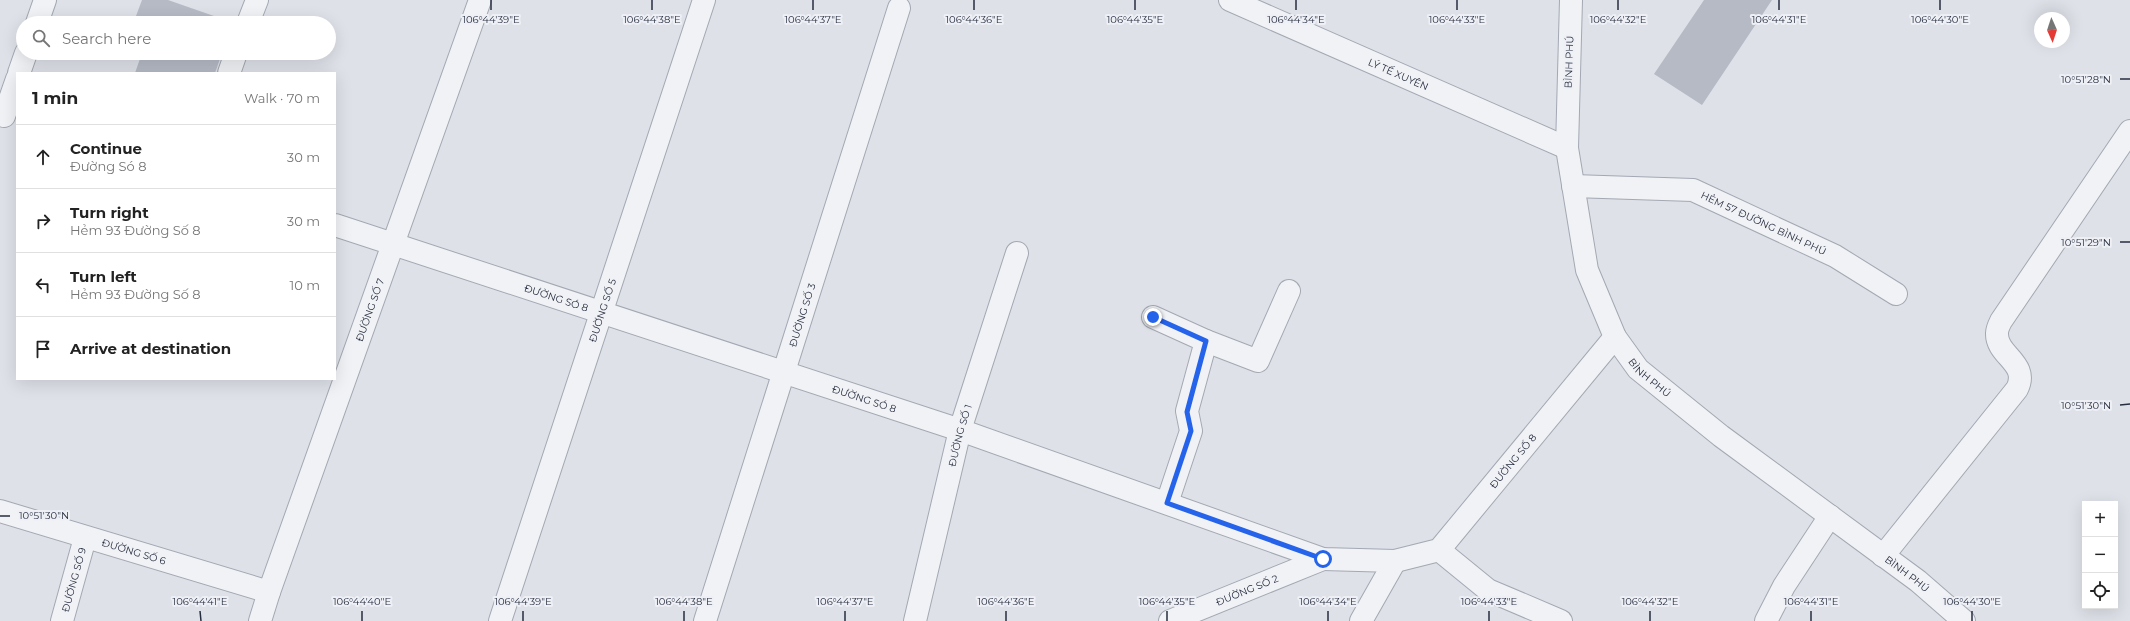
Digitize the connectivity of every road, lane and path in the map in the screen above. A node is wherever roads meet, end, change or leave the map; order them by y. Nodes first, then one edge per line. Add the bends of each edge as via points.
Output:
1 (45, 0) edge
2 (257, 0) edge
3 (480, 0) edge
4 (704, 0) edge
5 (1230, 0) edge
6 (1571, 0) edge
7 (899, 8) dead end
8 (39, 16) edge
9 (251, 16) edge
10 (24, 60) edge
11 (234, 60) edge
12 (19, 72) edge
13 (229, 72) edge
14 (16, 83) edge
15 (7, 117) edge
16 (2130, 131) edge
17 (1567, 148) junction
18 (1573, 186) junction
19 (336, 225) edge
20 (394, 244) junction
21 (1017, 253) dead end
22 (1289, 291) dead end
23 (1896, 294) dead end
24 (602, 312) junction
25 (1153, 317) dead end
26 (1615, 337) junction
27 (1206, 341) junction
28 (784, 372) junction
29 (960, 430) junction
30 (1167, 503) junction
31 (0, 511) edge
32 (1830, 516) junction
33 (85, 538) junction
34 (1439, 550) junction
35 (1883, 556) junction
36 (1323, 559) junction
37 (1395, 561) junction
38 (269, 592) junction
39 (62, 621) edge
40 (260, 621) edge
41 (500, 621) edge
42 (705, 621) edge
43 (915, 621) edge
44 (1170, 621) edge
45 (1361, 621) edge
46 (1561, 621) edge
47 (1766, 621) edge
48 (1964, 621) edge

1 - 8 street
2 - 9 street
3 - 20 street, ĐƯỜNG SỐ 7
4 - 24 street, ĐƯỜNG SỐ 5
5 - 17 street, LÝ TẾ XUYÊN
6 - 17 street, BÌNH PHÚ
7 - 28 street, ĐƯỜNG SỐ 3
10 - 12 street
11 - 13 street
14 - 15 street
16 - 35 street via 2001,321 1996,333 1998,343 2019,370 2022,381
17 - 18 street, BÌNH PHÚ
18 - 23 street, HẺM 57 ĐƯỜNG BÌNH PHÚ via 1693,190 1835,256
18 - 26 street, BÌNH PHÚ via 1587,270
19 - 20 street, ĐƯỜNG SÓ 8
20 - 24 street, ĐƯỜNG SÓ 8
20 - 38 street, ĐƯỜNG SỐ 7
21 - 29 street, ĐƯỜNG SỐ 1
22 - 27 street via 1258,361
24 - 28 street, ĐƯỜNG SÓ 8
24 - 41 street, ĐƯỜNG SỐ 5
25 - 27 street
26 - 32 street, BÌNH PHÚ via 1638,369 1721,436
26 - 34 street, ĐƯỜNG SỐ 8
27 - 30 street via 1187,412 1191,431
28 - 29 street, ĐƯỜNG SÓ 8
28 - 42 street, ĐƯỜNG SỐ 3
29 - 30 street, ĐƯỜNG SÓ 8
29 - 43 street, ĐƯỜNG SỐ 1
30 - 36 street, ĐƯỜNG SÓ 8
31 - 33 street, ĐƯỜNG SỐ 6
32 - 35 street, BÌNH PHÚ
32 - 47 street via 1784,586
33 - 38 street, ĐƯỜNG SỐ 6
33 - 39 street, ĐƯỜNG SỐ 9
34 - 37 street
34 - 46 street via 1488,590
35 - 48 street, BÌNH PHÚ via 1918,581
36 - 37 street, ĐƯỜNG SÓ 8
36 - 44 street, ĐƯỜNG SỐ 2
37 - 45 street
38 - 40 street, ĐƯỜNG SỐ 7

